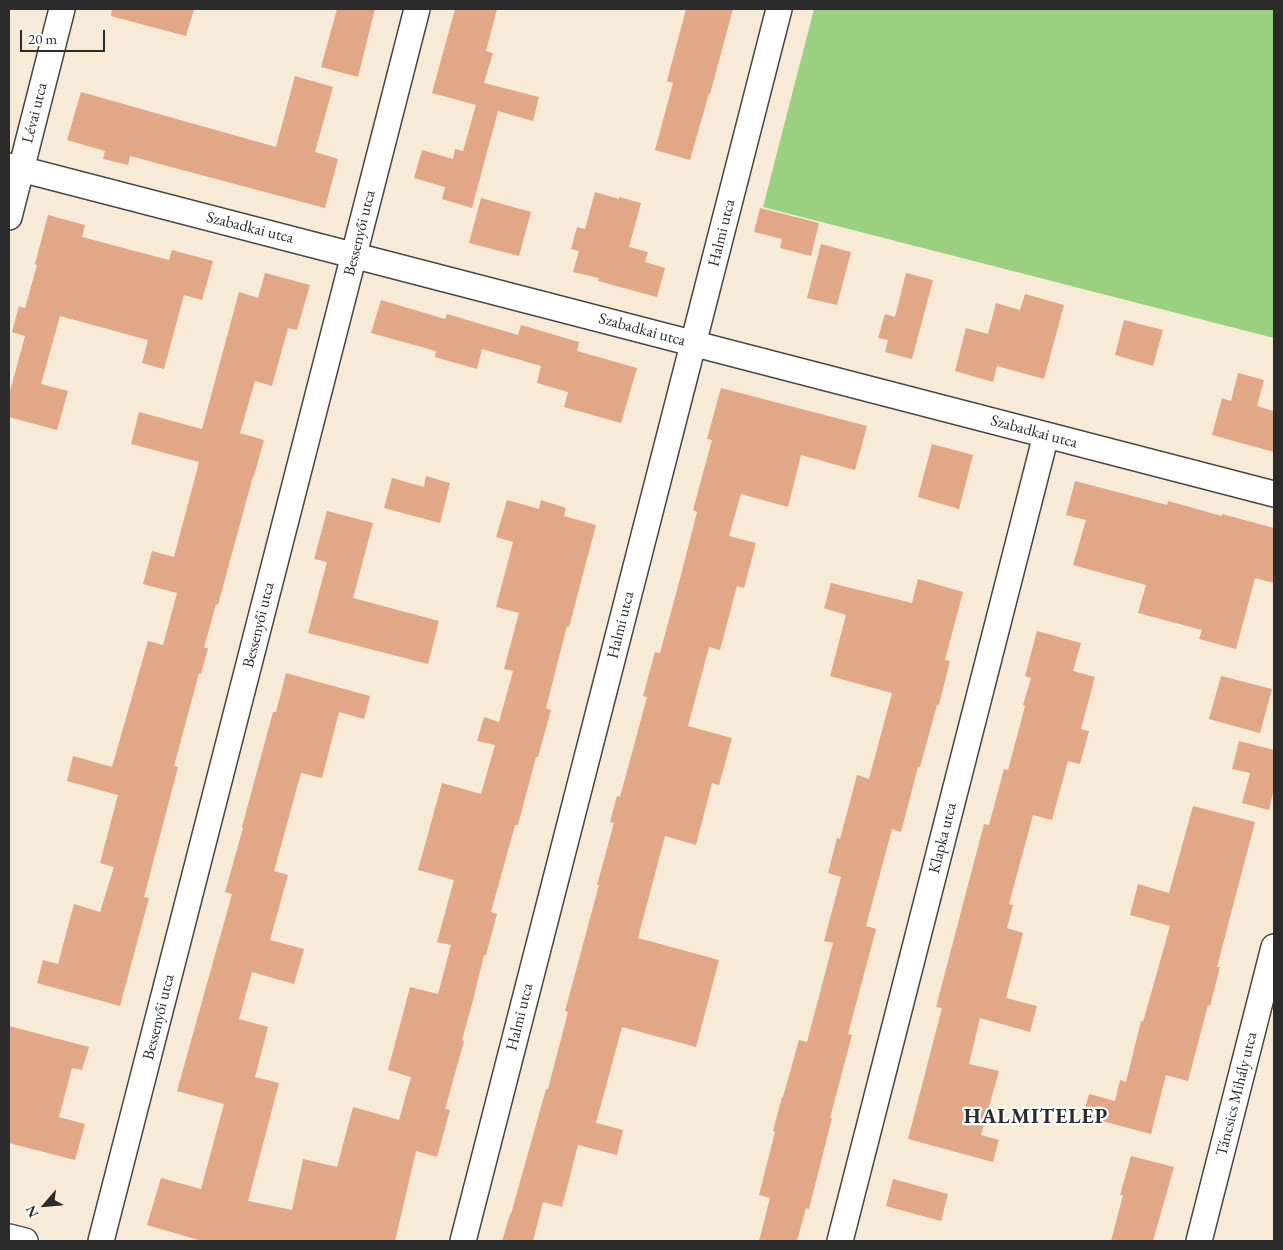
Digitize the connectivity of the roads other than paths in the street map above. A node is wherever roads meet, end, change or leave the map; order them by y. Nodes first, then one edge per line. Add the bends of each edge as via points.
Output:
1 (62, 9) edge
2 (417, 9) edge
3 (780, 9) edge
4 (15, 168) edge
5 (9, 217) edge
6 (355, 255) junction
7 (693, 343) junction
8 (1046, 435) junction
9 (1274, 494) edge
10 (1274, 947) edge
11 (9, 1237) edge
12 (26, 1241) edge
13 (101, 1241) edge
14 (462, 1241) edge
15 (840, 1241) edge
16 (1199, 1241) edge

1 - 4 street, Lévai utca
2 - 6 street, Bessenyői utca
3 - 7 street, Halmi utca
4 - 5 street, Lévai utca
4 - 6 street, Szabadkai utca
6 - 7 street, Szabadkai utca
6 - 13 street, Bessenyői utca
7 - 8 street, Szabadkai utca
7 - 14 street, Halmi utca
8 - 9 street, Szabadkai utca
8 - 15 street, Klapka utca
10 - 16 street, Táncsics Mihály utca
11 - 12 street

